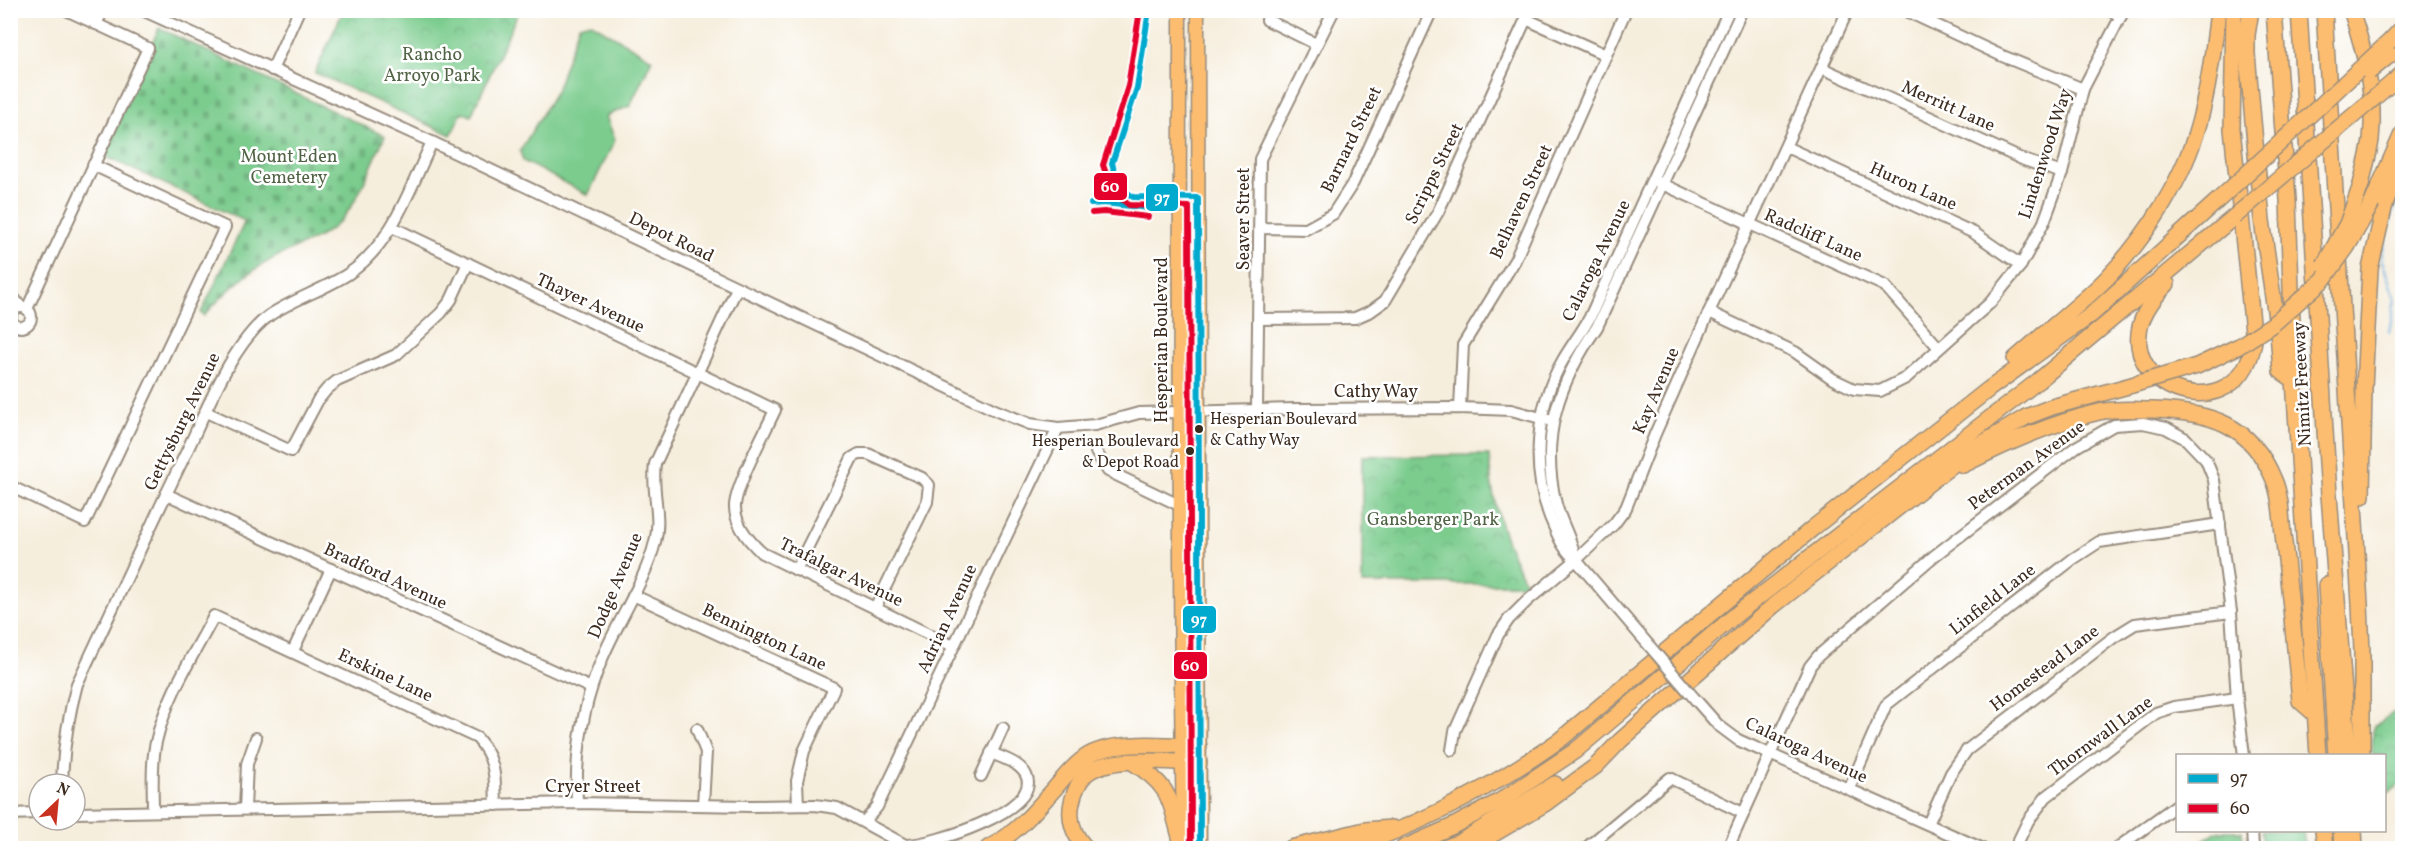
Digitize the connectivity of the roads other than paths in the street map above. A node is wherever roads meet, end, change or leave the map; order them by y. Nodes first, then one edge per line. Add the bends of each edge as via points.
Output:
1 (66, 10) edge
2 (103, 10) edge
3 (142, 10) edge
4 (299, 10) edge
5 (1180, 10) edge
6 (1198, 10) edge
7 (1334, 10) edge
8 (1432, 10) edge
9 (1626, 10) edge
10 (1729, 10) edge
11 (1848, 10) edge
12 (1904, 10) edge
13 (2109, 10) edge
14 (2218, 10) edge
15 (2234, 10) edge
16 (2251, 10) edge
17 (2274, 10) edge
18 (2290, 10) edge
19 (2299, 10) edge
20 (2324, 10) edge
21 (2351, 10) edge
22 (1739, 11) edge
23 (2122, 13) edge
24 (86, 14) edge
25 (1267, 20) dead end
26 (96, 24) junction
27 (2403, 28) edge
28 (1316, 44) junction
29 (2394, 47) edge
30 (1606, 55) junction
31 (1822, 68) junction
32 (272, 70) junction
33 (2398, 78) edge
34 (2083, 89) junction
35 (2403, 134) edge
36 (432, 142) junction
37 (1786, 147) junction
38 (2403, 157) edge
39 (93, 165) junction
40 (2062, 173) junction
41 (1658, 182) junction
42 (2234, 217) junction
43 (1750, 225) junction
44 (392, 227) junction
45 (1260, 228) junction
46 (468, 263) junction
47 (2021, 265) junction
48 (737, 288) junction
49 (10, 293) edge
50 (2304, 295) junction
51 (24, 307) junction
52 (1709, 312) junction
53 (1259, 319) junction
54 (14, 331) edge
55 (1939, 348) junction
56 (697, 372) junction
57 (2294, 380) junction
58 (1989, 389) junction
59 (1460, 408) junction
60 (1257, 409) junction
61 (775, 410) joint
62 (1181, 411) junction
63 (1199, 411) junction
64 (206, 412) junction
65 (1547, 420) junction
66 (1058, 428) junction
67 (1096, 452) dead end
68 (1934, 480) junction
69 (10, 486) edge
70 (166, 494) junction
71 (1179, 505) junction
72 (2220, 524) junction
73 (1576, 560) junction
74 (331, 569) junction
75 (796, 570) junction
76 (633, 595) junction
77 (2360, 604) junction
78 (875, 608) junction
79 (2231, 612) junction
80 (953, 646) junction
81 (293, 651) junction
82 (591, 688) junction
83 (2237, 698) junction
84 (2315, 714) junction
85 (1003, 728) dead end
86 (697, 729) dead end
87 (256, 738) dead end
88 (1620, 741) junction
89 (1181, 746) junction
90 (1199, 747) junction
91 (1452, 750) dead end
92 (992, 753) junction
93 (1770, 754) junction
94 (2244, 754) edge
95 (2318, 754) edge
96 (2336, 754) edge
97 (2349, 754) edge
98 (2362, 754) edge
99 (1132, 762) junction
100 (1180, 764) junction
101 (1200, 764) junction
102 (62, 772) edge
103 (981, 776) dead end
104 (1849, 789) junction
105 (577, 803) junction
106 (496, 805) junction
107 (703, 805) junction
108 (798, 805) junction
109 (2176, 805) edge
110 (245, 809) junction
111 (153, 811) junction
112 (27, 813) edge
113 (87, 813) edge
114 (1743, 813) junction
115 (10, 814) edge
116 (864, 822) junction
117 (1928, 824) junction
118 (1407, 827) junction
119 (2252, 832) edge
120 (2323, 832) edge
121 (2341, 832) edge
122 (2354, 832) edge
123 (1183, 848) edge
124 (988, 849) edge
125 (1086, 849) edge
126 (1200, 849) edge
127 (1291, 849) edge
128 (1350, 849) edge
129 (1403, 849) edge
130 (1444, 849) edge
131 (1470, 849) edge
132 (1586, 849) edge
133 (1728, 849) edge
134 (1982, 849) edge
135 (2015, 849) edge
136 (2117, 849) edge
137 (2253, 849) edge
138 (2325, 849) edge
139 (2342, 849) edge
140 (2355, 849) edge

1 - 24 street
2 - 26 street
3 - 32 street, Depot Road
4 - 32 street
5 - 62 main road, Hesperian Boulevard
6 - 63 main road, Hesperian Boulevard
7 - 28 street, Seaver Street
8 - 45 street, Barnard Street via 1353,183 1333,214 1306,229
9 - 30 street, Belhaven Street
10 - 41 street, Calaroga Avenue
11 - 31 street, Kay Avenue
12 - 34 street
13 - 23 street
14 - 58 highway via 2199,124 2164,201 2142,236 2107,278 2008,365
15 - 42 highway via 2232,129 2254,341 2252,354 2237,378 2213,391 2180,392 2162,384 2142,356 2139,341 2144,314 2153,298
16 - 57 highway via 2247,35 2250,109 2260,209 2281,371
17 - 57 highway, Nimitz Freeway via 2288,200
18 - 96 highway
19 - 97 highway, Nimitz Freeway
20 - 77 highway
21 - 50 highway, bridge via 2371,88 2371,139 2361,186 2346,224
22 - 41 street, Calaroga Avenue
23 - 34 street, Lindenwood Way
24 - 26 street
25 - 28 street
26 - 39 street via 148,48
27 - 29 highway
28 - 45 street, Seaver Street via 1260,159
29 - 58 highway, bridge via 2091,315
30 - 53 street, Scripps Street via 1526,19 1438,212 1385,301 1354,318
30 - 59 street, Belhaven Street via 1515,260 1463,345
31 - 37 street, Kay Avenue
31 - 40 street, Merritt Lane via 2024,160
32 - 36 street, Depot Road
33 - 42 highway, bridge
34 - 40 street, Lindenwood Way
35 - 50 highway, bridge via 2372,203 2323,280
36 - 44 street, Gettysburg Avenue
36 - 48 street, Depot Road
37 - 43 street, Kay Avenue
37 - 47 street, Huron Lane via 1974,233
38 - 77 highway via 2384,208 2370,269
39 - 51 street
39 - 69 street via 225,227 85,522
40 - 47 street, Lindenwood Way via 2044,222
41 - 43 street, Radcliff Lane
41 - 65 street, Calaroga Avenue via 1597,327 1579,354
42 - 129 highway via 2029,387 1738,613 1575,751 1492,805
43 - 52 street, Kay Avenue
43 - 55 street, Radcliff Lane via 1885,286
44 - 46 street, Thayer Avenue
44 - 64 street, Gettysburg Avenue via 368,257 348,273 259,322 239,348
45 - 53 street, Seaver Street
46 - 56 street, Thayer Avenue
46 - 64 street via 441,313 396,355 327,389 291,451
47 - 55 street, Lindenwood Way via 1990,303
48 - 56 street, Dodge Avenue
48 - 66 street, Depot Road via 998,411 1030,424
49 - 51 street
50 - 68 highway, bridge via 2273,324 2239,346 2197,366 2026,417 1970,451
51 - 54 street via 11,315
52 - 55 street, Lindenwood Way via 1795,352 1854,389 1880,391 1906,378
52 - 73 street, Kay Avenue via 1626,508
53 - 60 street, Seaver Street
56 - 61 street, Thayer Avenue
56 - 76 street, Dodge Avenue via 655,464 656,540
57 - 84 highway, Nimitz Freeway
58 - 118 highway via 1813,528 1561,739 1502,778
59 - 60 street, Cathy Way
59 - 65 street, Cathy Way via 1511,410
60 - 63 street, Cathy Way
61 - 75 street, Trafalgar Avenue via 740,487 736,516 754,546
62 - 63 street, Depot Road
62 - 66 street, Depot Road via 1139,412 1095,425
62 - 71 main road, Hesperian Boulevard
63 - 90 main road, Hesperian Boulevard
64 - 70 street, Gettysburg Avenue
65 - 73 street, Calaroga Avenue via 1556,504 1574,545
66 - 80 street, Adrian Avenue
67 - 71 street via 1108,471
68 - 84 highway via 2016,439 2101,411 2186,412 2226,423 2258,451 2275,482 2300,701
68 - 88 highway via 1773,606
70 - 74 street, Bradford Avenue
70 - 102 street, Gettysburg Avenue via 77,684
71 - 89 main road, Hesperian Boulevard
72 - 79 street, Peterman Avenue
72 - 93 street, Peterman Avenue via 2214,480 2206,460 2186,439 2166,428 2143,423 2114,425 2076,447 1934,556 1818,656
72 - 104 street, Linfield Lane via 2100,542 2073,559 1886,705
73 - 91 street, Kay Avenue via 1527,601 1498,635 1455,731
73 - 93 street, Calaroga Avenue, bridge via 1714,722
74 - 81 street
74 - 82 street, Bradford Avenue
75 - 78 street, Trafalgar Avenue
75 - 78 street via 852,458 868,454 922,478 929,485 927,502
76 - 82 street, Dodge Avenue
76 - 108 street, Bennington Lane via 834,688 804,751 796,781
77 - 98 highway
78 - 80 street, Trafalgar Avenue
79 - 83 street, Peterman Avenue
79 - 117 street, Homestead Lane via 2135,624 2114,637 1967,750 1951,772
80 - 116 street, Adrian Avenue via 877,807
81 - 106 street, Erskine Lane via 477,738 495,770
81 - 111 street, Erskine Lane via 214,616 163,719 153,765
82 - 105 street, Dodge Avenue via 580,734
83 - 94 street, Peterman Avenue
83 - 135 street, Thornwall Lane via 2174,707 2156,714 2046,797 2028,820
84 - 95 highway, Nimitz Freeway
85 - 92 street
86 - 107 street via 706,752
87 - 110 street via 247,764
88 - 130 highway via 1541,794
88 - 131 highway via 1596,766 1546,803
89 - 90 highway
89 - 100 main road, Hesperian Boulevard
89 - 124 highway via 1113,748 1091,754 1074,766 1023,823
90 - 101 main road, Hesperian Boulevard
92 - 103 street
92 - 116 street, Cryer Street via 1018,765 1029,781 1023,796 1001,813 965,831 914,846
93 - 104 street, Calaroga Avenue
93 - 114 street, Peterman Avenue
99 - 100 highway
99 - 123 highway via 1161,784 1170,799
99 - 125 highway via 1095,769 1077,788 1070,814 1076,836
100 - 101 highway
100 - 123 main road, Hesperian Boulevard
101 - 126 main road, Hesperian Boulevard
104 - 117 street, Calaroga Avenue
105 - 106 street, Cryer Street
105 - 107 street, Cryer Street
106 - 110 street, Cryer Street
107 - 108 street, Cryer Street
108 - 116 street, Cryer Street via 828,805
109 - 136 street
110 - 111 street, Cryer Street
111 - 113 street, Cryer Street
112 - 115 street
114 - 132 street via 1670,778
114 - 133 street, Peterman Avenue
117 - 134 street, Calaroga Avenue
118 - 127 highway via 1365,830
118 - 128 highway
119 - 137 street
120 - 138 highway
121 - 139 highway
122 - 140 highway

